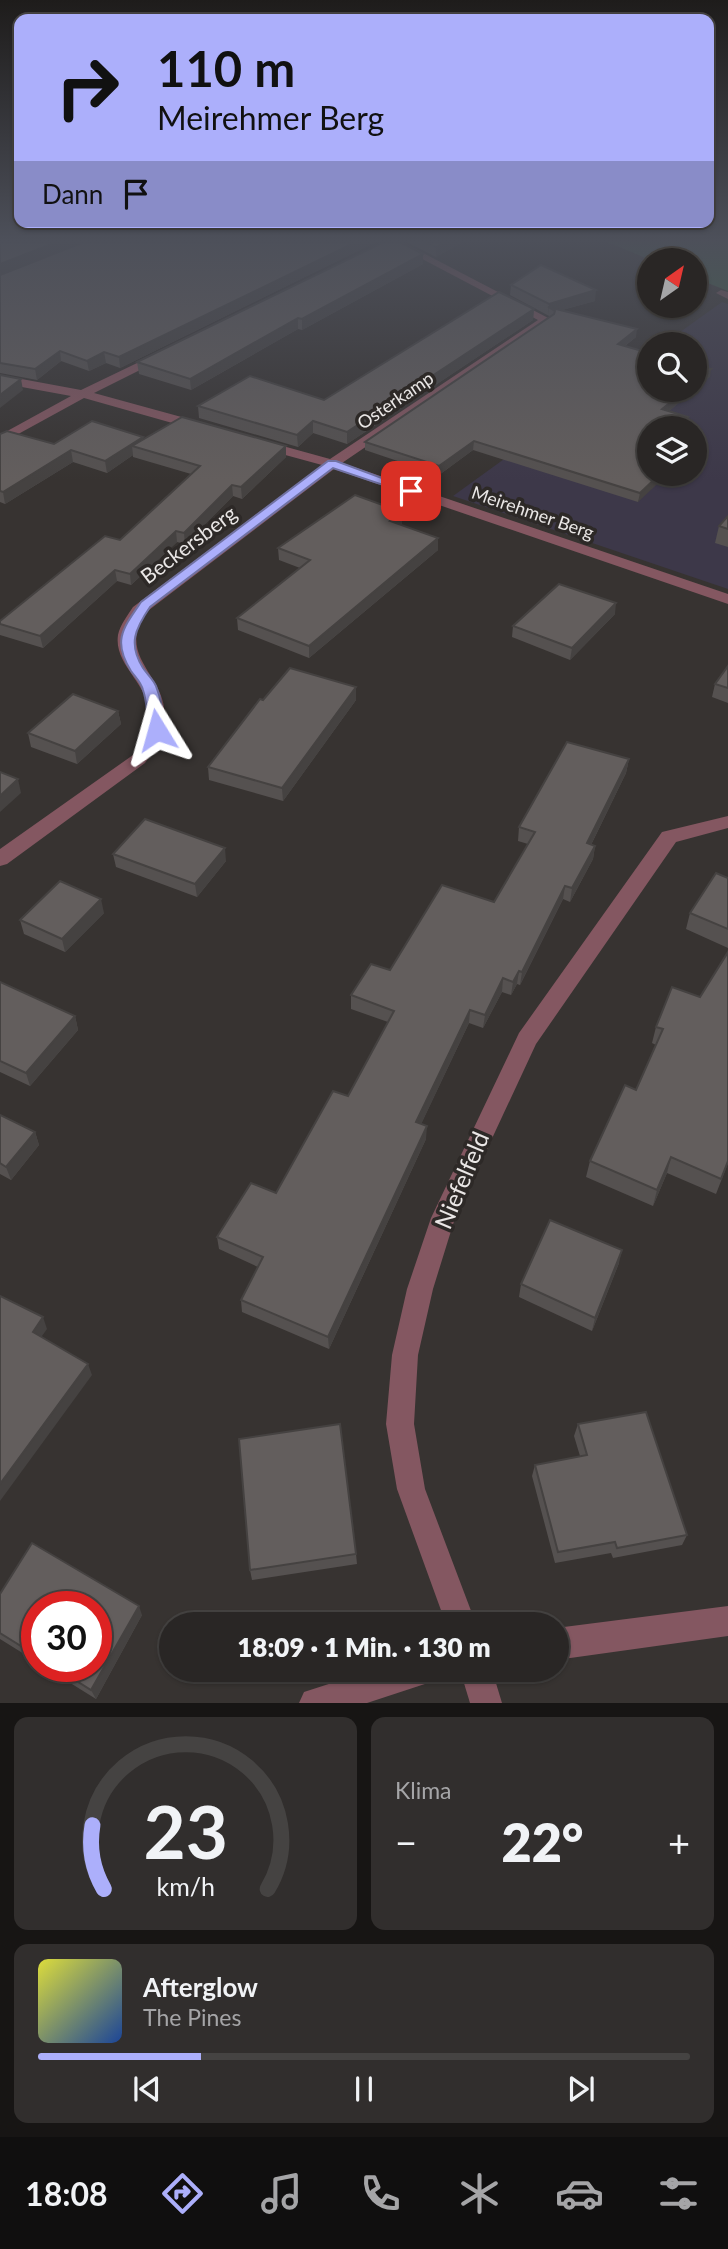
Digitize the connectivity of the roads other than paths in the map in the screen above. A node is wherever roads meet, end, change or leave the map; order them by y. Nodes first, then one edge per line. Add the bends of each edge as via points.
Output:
1 (544, 321) edge
2 (169, 351) edge
3 (0, 379) edge
4 (83, 394) junction
5 (214, 431) edge
6 (0, 440) edge
7 (253, 442) edge
8 (332, 464) junction
9 (728, 599) edge
10 (728, 822) edge
11 (0, 859) edge
12 (457, 1612) edge
13 (728, 1621) edge
14 (569, 1642) edge
15 (384, 1682) edge
16 (480, 1682) edge
17 (315, 1703) edge
18 (486, 1703) edge

1 - 8 street, Osterkamp
2 - 4 street
3 - 4 street
4 - 5 street
4 - 6 street
7 - 8 street, Meirehmer Berg
8 - 9 street, Meirehmer Berg
8 - 11 street, Beckersberg via 139,610 126,638 155,702 157,730 147,749
10 - 12 street, Niefelfeld via 668,837 527,1039 443,1218 405,1355 400,1424 411,1489
13 - 14 street
15 - 17 street
16 - 18 street

